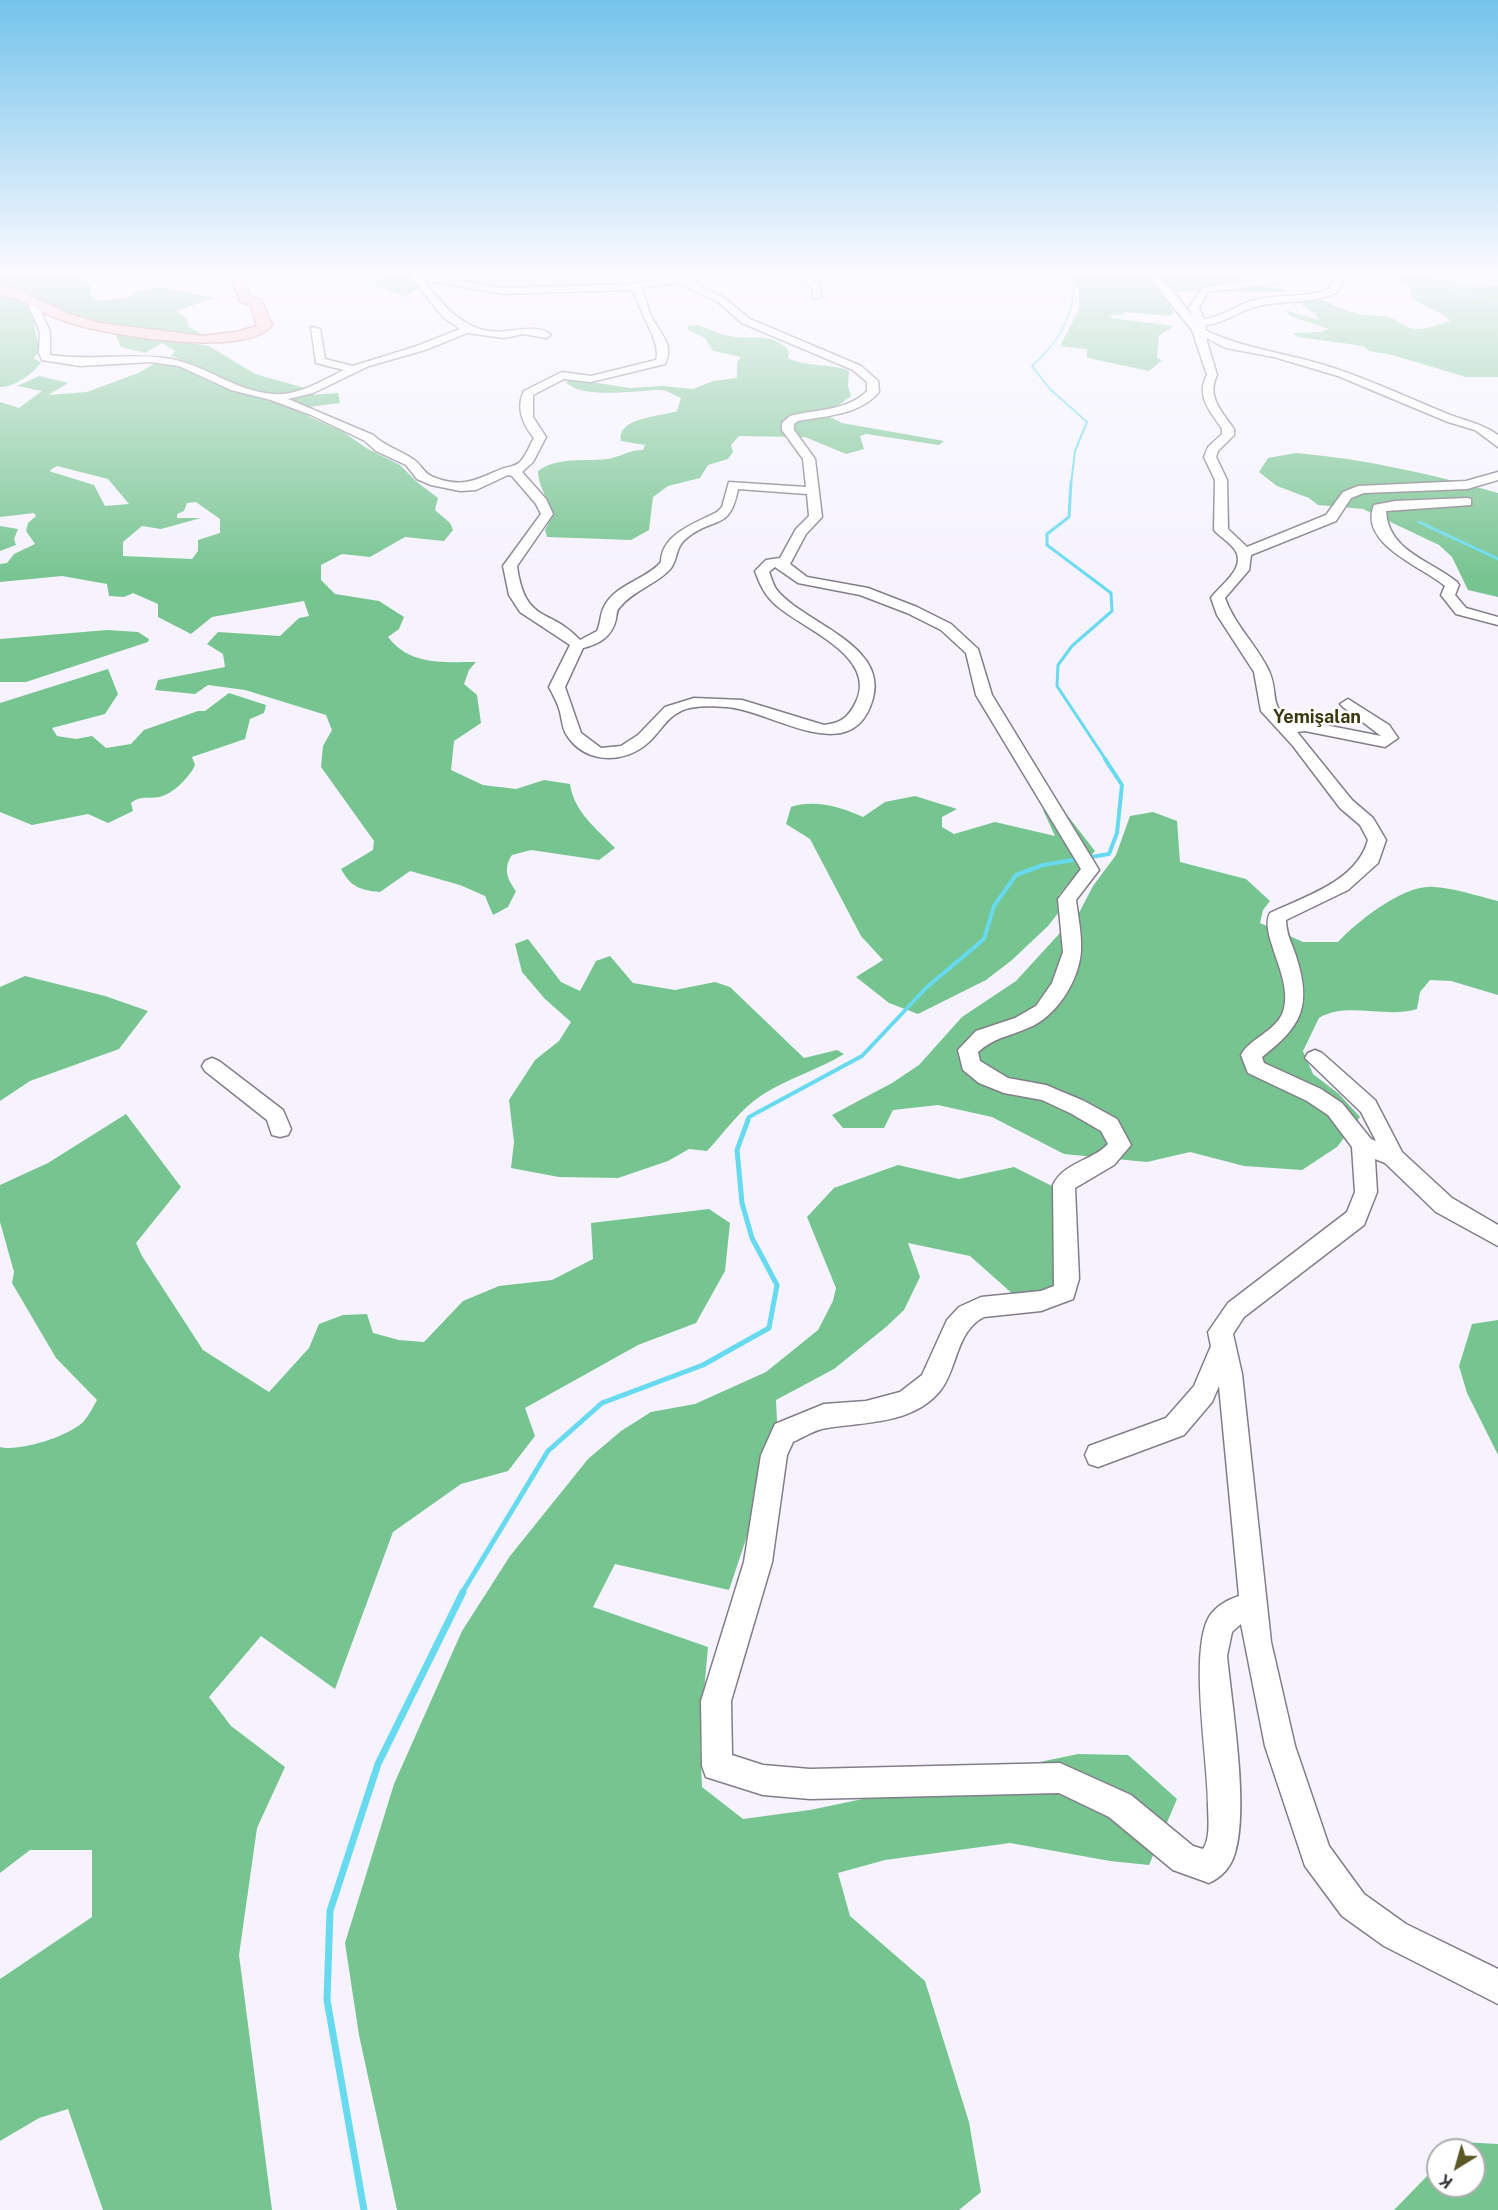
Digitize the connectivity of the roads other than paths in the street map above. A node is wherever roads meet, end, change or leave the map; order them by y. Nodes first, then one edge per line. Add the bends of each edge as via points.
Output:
1 (207, 375) edge
2 (340, 375) edge
3 (562, 375) edge
4 (563, 375) edge
5 (609, 375) edge
6 (865, 375) edge
7 (1212, 375) edge
8 (1345, 375) edge
9 (275, 398) junction
10 (1498, 443) edge
11 (514, 472) junction
12 (1498, 476) edge
13 (812, 491) junction
14 (1467, 502) dead end
15 (1243, 553) junction
16 (783, 564) junction
17 (1498, 621) edge
18 (577, 645) junction
19 (1348, 705) dead end
20 (1285, 728) junction
21 (1315, 1058) dead end
22 (212, 1066) dead end
23 (280, 1129) dead end
24 (1363, 1145) junction
25 (1393, 1157) junction
26 (1498, 1236) edge
27 (1224, 1344) junction
28 (1098, 1455) dead end
29 (1254, 1606) junction
30 (1498, 1987) edge

1 - 9 street via 235,388
2 - 9 street via 309,391
3 - 11 street via 528,393 525,403 530,429 540,437 527,462
4 - 5 street via 591,379
6 - 13 street via 872,381 873,393 863,402 794,418 789,423 788,430 809,459
7 - 15 street via 1206,384 1207,395 1228,429 1228,435 1210,457 1221,480 1221,530
8 - 10 street via 1479,428
9 - 11 street via 369,438 380,448 410,462 421,476 431,481 477,486 506,471
11 - 18 street via 520,482 538,495 547,514 510,566 512,588 519,603 543,623 571,636
12 - 15 street via 1467,485 1362,489 1347,495 1331,518
13 - 16 street via 816,518 801,532
13 - 18 street via 733,485 728,508 722,515 683,534 662,570 632,586 610,608 609,627 590,642
14 - 17 street via 1379,508 1378,520 1385,540 1439,572 1452,585 1448,595 1461,610
15 - 20 street via 1246,559 1241,573 1218,598 1224,615 1262,672 1269,711
16 - 18 street via 771,563 762,571 771,593 843,645 864,669 866,695 859,714 837,728 804,728 730,702 690,704 677,706 662,716 645,737 624,752 590,752 574,734 557,687
16 - 29 street via 803,580 863,591 912,610 946,627 973,652 984,695 1090,870 1067,899 1072,952 1061,985 1043,1011 971,1044 970,1065 1004,1085 1046,1093 1077,1107 1109,1125 1120,1145 1106,1161 1073,1173 1064,1185 1065,1292 1041,1301 981,1307 967,1314 956,1328 931,1383 907,1402 866,1413 824,1416 784,1433 774,1455 758,1562 716,1701 717,1766 763,1780 810,1784 1060,1778 1120,1806 1184,1859 1209,1868 1220,1852 1224,1825 1224,1778 1213,1656 1220,1625 1233,1612
19 - 20 street via 1383,728 1390,738 1385,742 1305,726
20 - 24 street via 1346,804 1367,822 1377,840 1372,859 1342,886 1277,917 1275,933 1294,979 1296,1004 1289,1022 1251,1055 1255,1068 1335,1109
21 - 25 street via 1368,1106
22 - 23 street via 276,1116
24 - 25 street
24 - 27 street via 1366,1192 1356,1218 1236,1310 1220,1332
25 - 26 street via 1444,1205
27 - 28 street via 1203,1394 1175,1427
27 - 29 street
29 - 30 street via 1257,1642 1280,1746 1316,1855 1353,1905 1386,1929

